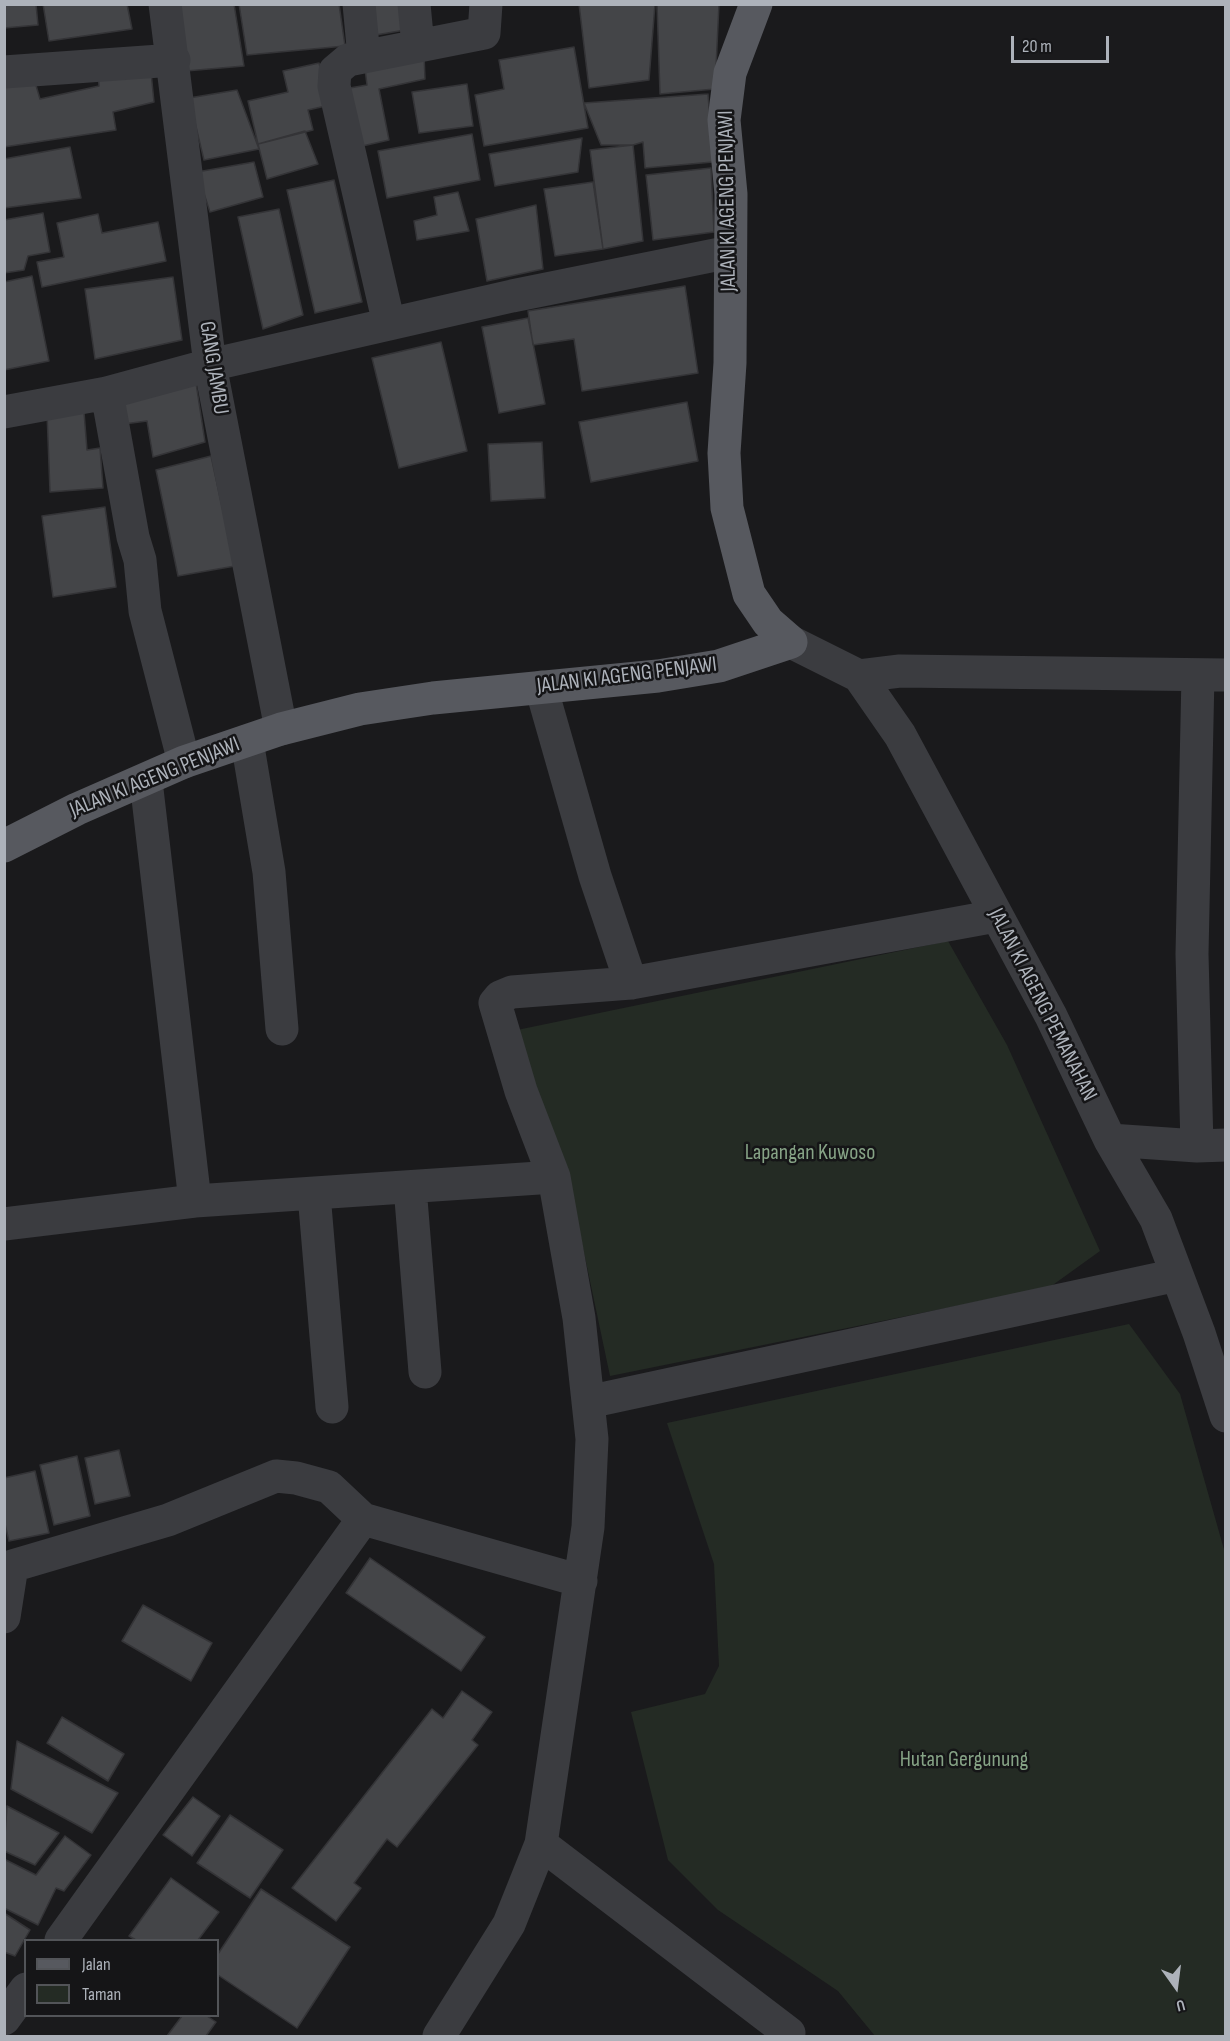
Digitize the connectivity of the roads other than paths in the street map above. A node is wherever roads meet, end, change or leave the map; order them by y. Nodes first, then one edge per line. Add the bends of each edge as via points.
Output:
1 (165, 4) edge
2 (359, 4) edge
3 (414, 4) edge
4 (486, 4) edge
5 (756, 4) edge
6 (418, 46) junction
7 (364, 57) junction
8 (174, 60) junction
9 (4, 72) edge
10 (730, 252) junction
11 (389, 324) junction
12 (210, 366) junction
13 (107, 393) junction
14 (4, 412) edge
15 (792, 642) junction
16 (1212, 675) edge
17 (858, 676) junction
18 (541, 687) junction
19 (280, 729) junction
20 (247, 741) junction
21 (184, 762) junction
22 (146, 781) junction
23 (4, 846) edge
24 (996, 916) junction
25 (631, 983) junction
26 (282, 1029) dead end
27 (1110, 1140) junction
28 (1211, 1145) edge
29 (554, 1177) junction
30 (410, 1187) junction
31 (314, 1194) junction
32 (195, 1201) junction
33 (4, 1224) edge
34 (1178, 1275) junction
35 (425, 1372) dead end
36 (588, 1402) junction
37 (332, 1407) dead end
38 (1226, 1416) edge
39 (363, 1519) junction
40 (8, 1567) edge
41 (581, 1581) junction
42 (4, 1617) edge
43 (541, 1844) junction
44 (62, 1939) edge
45 (24, 1992) edge
46 (4, 2019) edge
47 (789, 2033) dead end
48 (439, 2037) edge

1 - 8 street, GANG JAMBU
2 - 7 street
3 - 6 street
4 - 6 street via 484,33
5 - 10 main road, JALAN KI AGENG PENJAWI via 730,73 724,120 731,194
6 - 7 street
7 - 11 street via 348,60 335,71 334,86
8 - 9 street
8 - 12 street, GANG JAMBU
10 - 11 street
10 - 15 main road, JALAN KI AGENG PENJAWI via 730,363 724,453 727,508 749,594 768,622
11 - 12 street
12 - 13 street
12 - 19 street, GANG JAMBU
13 - 14 street
13 - 21 street via 133,537 141,560 146,611
15 - 17 street, JALAN KI AGENG PEMANAHAN
15 - 18 main road, JALAN KI AGENG PENJAWI via 719,666
16 - 17 street via 900,671
16 - 28 street via 1192,954
17 - 24 street, JALAN KI AGENG PEMANAHAN via 900,735
18 - 19 main road, JALAN KI AGENG PENJAWI via 433,698
18 - 25 street via 595,876
19 - 20 main road, JALAN KI AGENG PENJAWI
20 - 21 main road, JALAN KI AGENG PENJAWI
20 - 26 street via 269,872
21 - 22 main road, JALAN KI AGENG PENJAWI
22 - 23 main road, JALAN KI AGENG PENJAWI via 77,809
22 - 32 street
24 - 25 street
24 - 27 street, JALAN KI AGENG PEMANAHAN via 1051,1016
25 - 29 street via 512,992 495,1003 521,1091
27 - 28 street
27 - 34 street, JALAN KI AGENG PEMANAHAN via 1156,1219
29 - 30 street
29 - 36 street via 579,1318
30 - 31 street
30 - 35 street
31 - 32 street
31 - 37 street
32 - 33 street
34 - 36 street
34 - 38 street, JALAN KI AGENG PEMANAHAN
36 - 41 street via 592,1439
39 - 40 street via 329,1487 276,1476 168,1520
39 - 41 street
39 - 44 street
40 - 42 street
41 - 43 street
43 - 47 street
43 - 48 street via 509,1924
45 - 46 street

